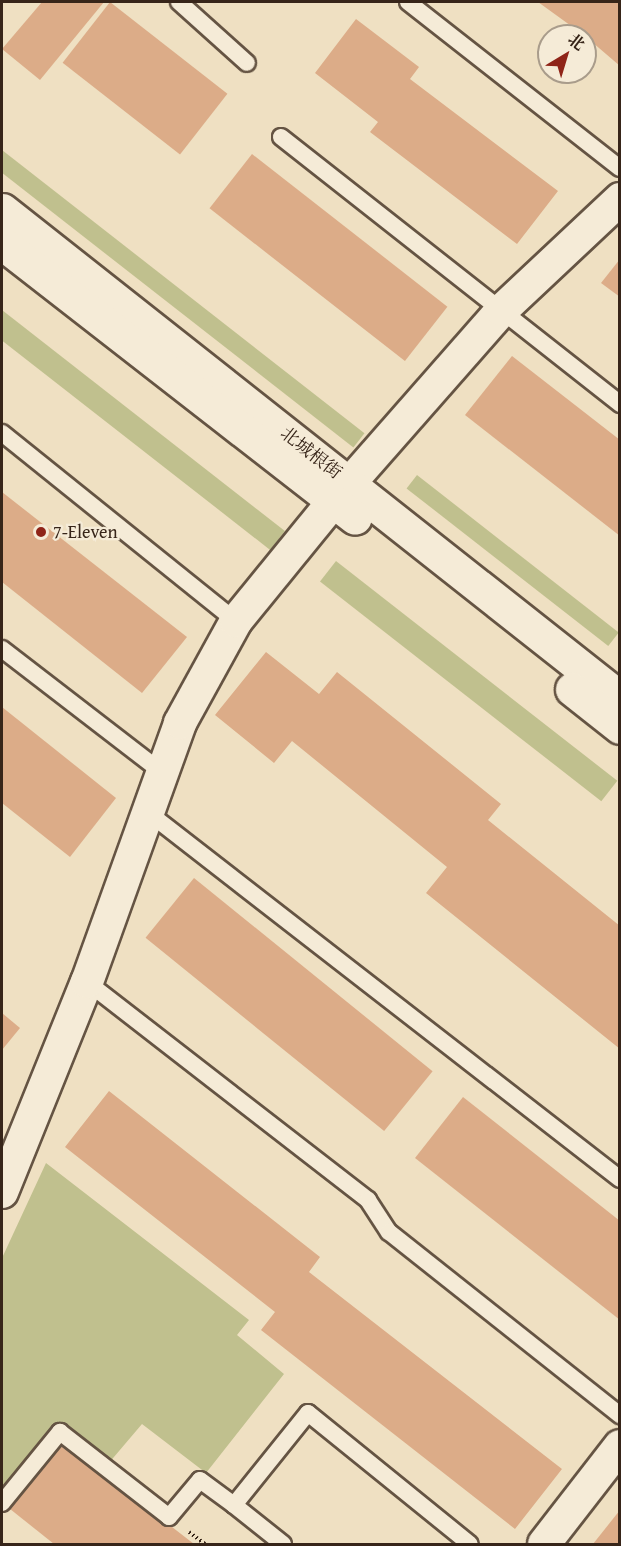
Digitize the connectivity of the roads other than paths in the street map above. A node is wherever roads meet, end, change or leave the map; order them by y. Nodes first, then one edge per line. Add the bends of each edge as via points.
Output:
1 (179, 2) edge
2 (408, 2) edge
3 (247, 63) dead end
4 (281, 137) dead end
5 (620, 168) edge
6 (620, 199) edge
7 (2, 210) edge
8 (2, 243) edge
9 (502, 310) junction
10 (620, 404) edge
11 (2, 433) edge
12 (342, 492) junction
13 (236, 621) junction
14 (2, 649) edge
15 (620, 698) edge
16 (620, 727) edge
17 (163, 773) junction
18 (150, 814) junction
19 (87, 982) junction
20 (620, 1179) edge
21 (2, 1192) edge
22 (620, 1415) edge
23 (620, 1446) edge
24 (2, 1503) edge
25 (234, 1505) junction
26 (283, 1545) edge
27 (470, 1545) edge
28 (544, 1545) edge

1 - 3 lane
2 - 5 lane
4 - 9 lane
6 - 9 street
7 - 12 street, 北城根街
8 - 12 street, 北城根街
9 - 10 lane
9 - 12 street
11 - 13 lane
12 - 13 street
12 - 15 street, 北城根街
12 - 16 street, 北城根街
13 - 17 street via 180,723
14 - 17 lane
17 - 18 street
18 - 19 street
18 - 20 lane
19 - 21 street
19 - 22 lane via 368,1200 389,1232
23 - 28 street
24 - 25 lane via 60,1432 169,1517 200,1480
25 - 26 lane
25 - 27 lane via 308,1413

